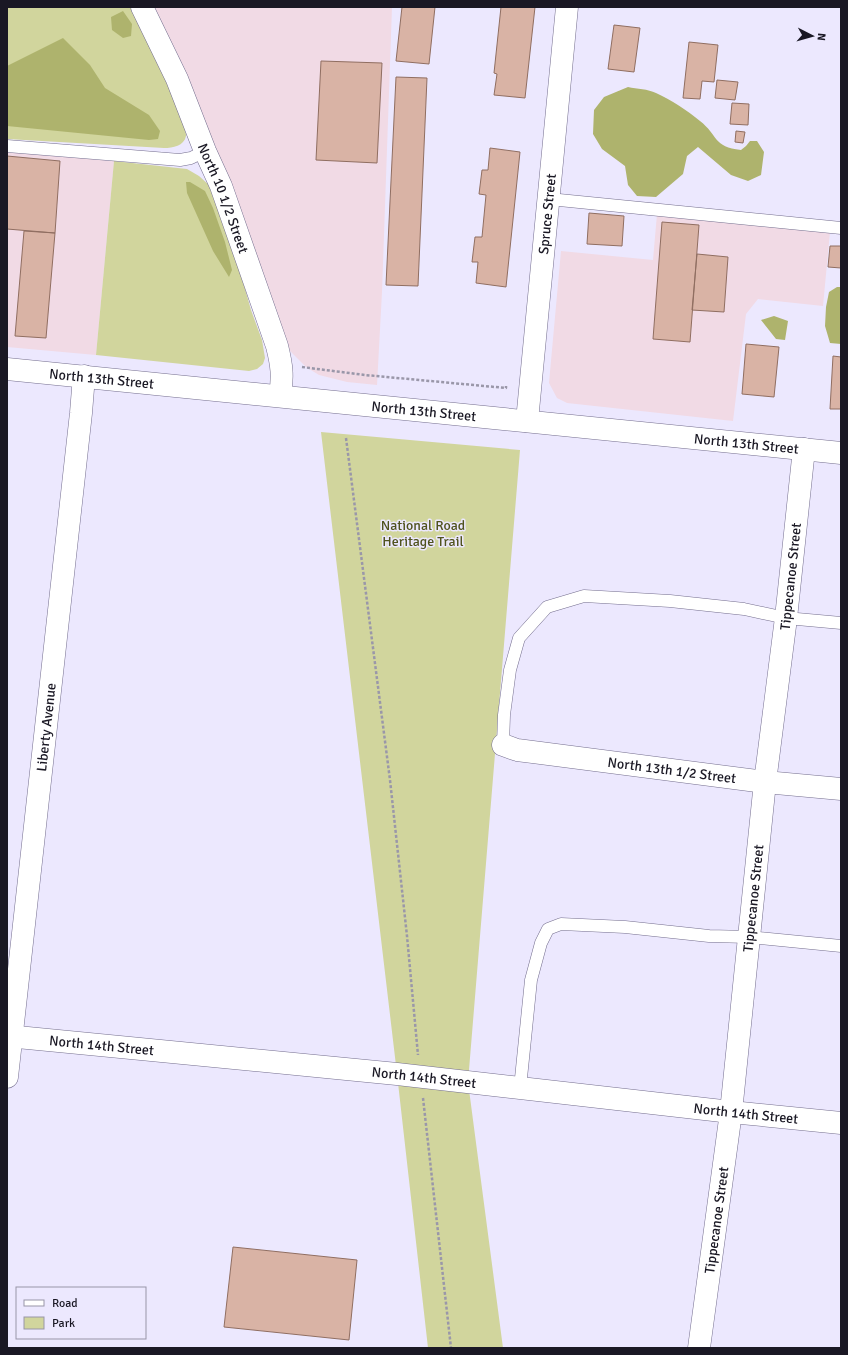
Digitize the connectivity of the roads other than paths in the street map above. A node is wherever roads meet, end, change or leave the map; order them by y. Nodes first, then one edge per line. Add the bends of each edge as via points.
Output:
1 (142, 7) edge
2 (567, 7) edge
3 (7, 146) edge
4 (205, 151) junction
5 (549, 199) junction
6 (841, 228) edge
7 (7, 369) edge
8 (84, 376) junction
9 (280, 396) junction
10 (527, 421) junction
11 (804, 449) junction
12 (841, 453) edge
13 (786, 618) junction
14 (841, 622) edge
15 (503, 745) joint
16 (765, 782) junction
17 (841, 789) edge
18 (749, 937) junction
19 (841, 946) edge
20 (9, 1037) edge
21 (7, 1077) edge
22 (520, 1088) junction
23 (731, 1112) junction
24 (841, 1123) edge
25 (700, 1348) edge

1 - 4 street, North 10 1/2 Street via 177,79
2 - 5 street, Spruce Street
3 - 4 lane via 180,160
4 - 9 street, North 10 1/2 Street via 221,186 277,346 282,364
5 - 6 lane
5 - 10 street, Spruce Street
7 - 8 street, North 13th Street
8 - 9 street, North 13th Street
8 - 20 street, Liberty Avenue
9 - 10 street, North 13th Street
10 - 11 street, North 13th Street
11 - 12 street, North 13th Street
11 - 13 street, Tippecanoe Street
13 - 14 lane
13 - 15 lane via 744,609 584,596 547,607 519,638 510,670
13 - 16 street, Tippecanoe Street
15 - 16 street, North 13th 1/2 Street via 517,750
16 - 17 street, North 13th 1/2 Street
16 - 18 street, Tippecanoe Street
18 - 19 lane
18 - 22 lane via 561,924 548,929 541,943 531,980
18 - 23 street, Tippecanoe Street
20 - 21 street, Liberty Avenue
20 - 22 street, North 14th Street
22 - 23 street, North 14th Street
23 - 24 street, North 14th Street
23 - 25 street, Tippecanoe Street

